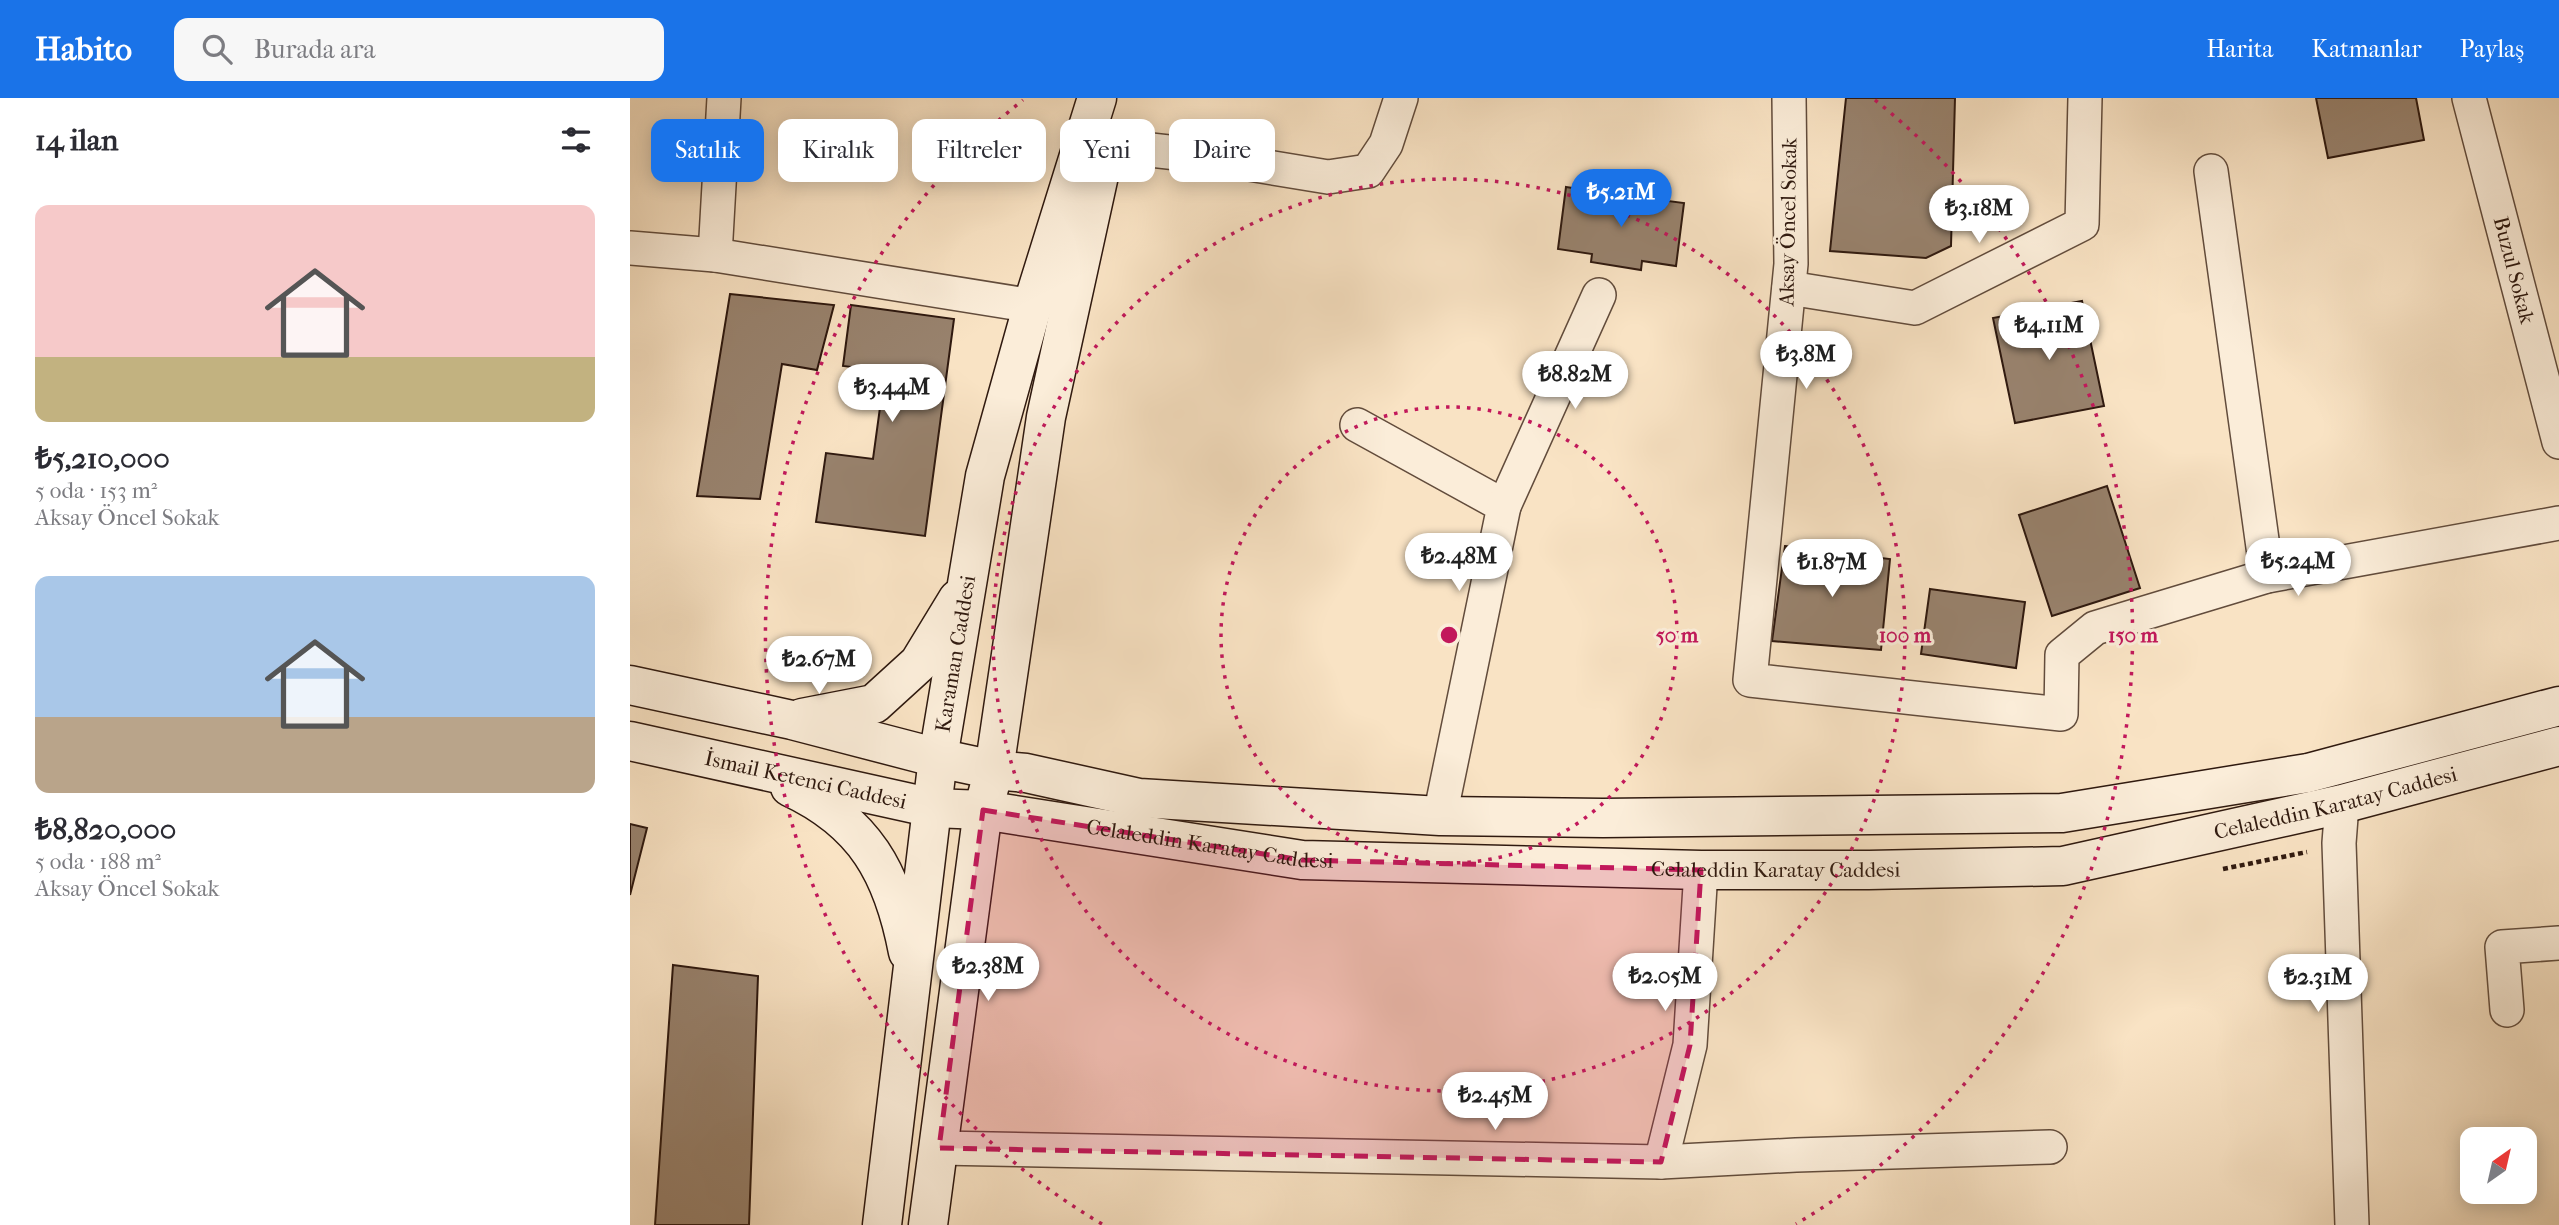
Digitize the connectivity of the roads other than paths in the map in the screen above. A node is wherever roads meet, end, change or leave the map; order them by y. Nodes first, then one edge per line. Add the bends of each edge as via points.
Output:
1 (724, 98) edge
2 (1097, 98) edge
3 (1118, 98) edge
4 (1401, 98) edge
5 (1790, 98) edge
6 (2085, 98) edge
7 (2469, 98) edge
8 (1097, 119) edge
9 (1108, 119) edge
10 (1155, 150) edge
11 (2211, 171) dead end
12 (1081, 182) edge
13 (1089, 182) edge
14 (630, 248) edge
15 (715, 256) junction
16 (1789, 288) junction
17 (1599, 295) dead end
18 (1033, 306) junction
19 (1357, 425) dead end
20 (2559, 442) edge
21 (1504, 506) junction
22 (2559, 523) edge
23 (2267, 576) junction
24 (967, 585) junction
25 (630, 685) edge
26 (2559, 706) edge
27 (792, 720) junction
28 (630, 741) edge
29 (2559, 746) edge
30 (939, 758) junction
31 (750, 768) junction
32 (994, 770) junction
33 (2342, 804) junction
34 (933, 808) junction
35 (982, 810) junction
36 (1440, 816) junction
37 (1701, 870) junction
38 (2559, 943) edge
39 (913, 976) junction
40 (2507, 1010) dead end
41 (2050, 1147) dead end
42 (939, 1148) junction
43 (1661, 1162) junction
44 (882, 1225) edge
45 (928, 1225) edge
46 (2352, 1225) edge

1 - 15 street
2 - 8 main road, Karaman Caddesi
3 - 9 main road, Karaman Caddesi
4 - 10 street via 1386,144 1368,171 1328,177
5 - 16 street, Aksay Öncel Sokak
6 - 16 street via 2082,224 1915,308
7 - 20 street, Buzul Sokak
11 - 23 street
12 - 18 main road, Karaman Caddesi
13 - 32 main road, Karaman Caddesi via 1046,417
14 - 15 street
15 - 18 street
16 - 23 street, Aksay Öncel Sokak via 1751,680 2060,714 2062,655 2095,628
17 - 21 street
18 - 24 main road, Karaman Caddesi via 985,476
19 - 21 street
21 - 36 street
22 - 23 street
24 - 27 main road via 919,663 874,704
24 - 30 main road, Karaman Caddesi
25 - 27 main road
26 - 36 main road, Celaleddin Karatay Caddesi via 2308,773 2062,813
27 - 30 main road
28 - 31 main road, İsmail Ketenci Caddesi
29 - 33 main road, Celaleddin Karatay Caddesi
30 - 32 main road
30 - 34 main road, Karaman Caddesi
31 - 34 main road, İsmail Ketenci Caddesi
31 - 39 main road via 817,800 865,844 889,881
32 - 35 main road, Karaman Caddesi
32 - 36 main road, Celaleddin Karatay Caddesi via 1139,798
33 - 37 main road, Celaleddin Karatay Caddesi via 2063,866
33 - 46 street via 2339,843
34 - 35 main road, İsmail Ketenci Caddesi
34 - 39 main road, Karaman Caddesi
35 - 37 main road, Celaleddin Karatay Caddesi via 1302,860
35 - 42 main road, Karaman Caddesi
37 - 43 street via 1690,1045
38 - 40 street via 2502,947
39 - 44 main road, Karaman Caddesi
41 - 43 street
42 - 43 street
42 - 45 main road, Karaman Caddesi

